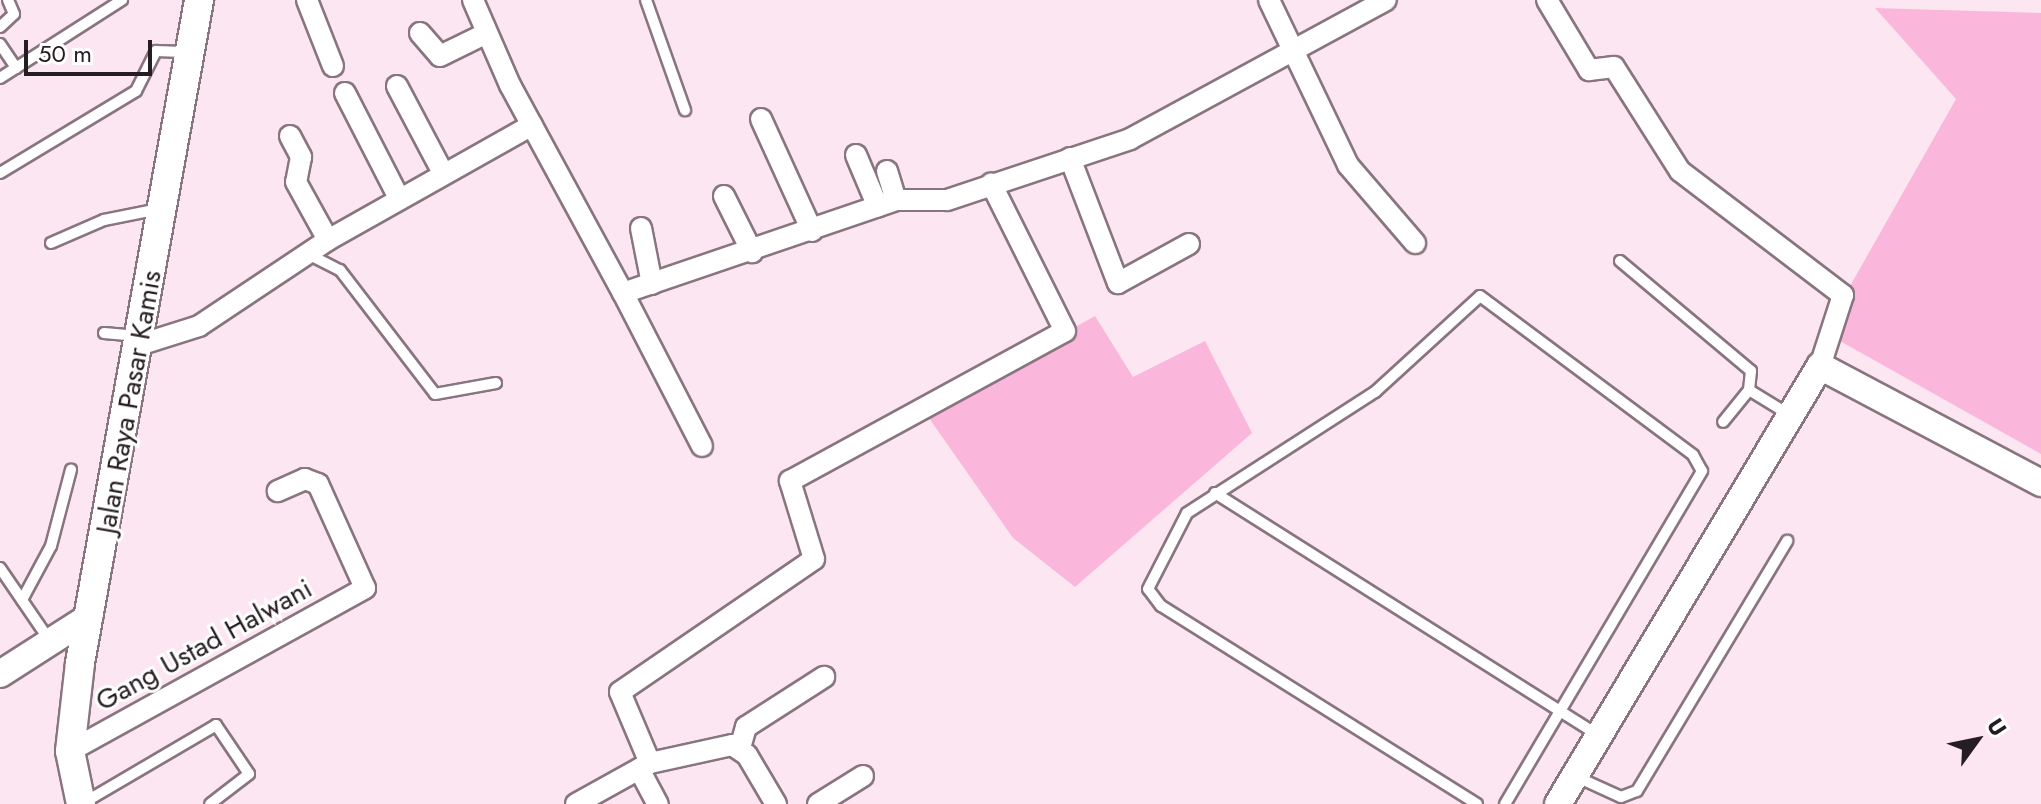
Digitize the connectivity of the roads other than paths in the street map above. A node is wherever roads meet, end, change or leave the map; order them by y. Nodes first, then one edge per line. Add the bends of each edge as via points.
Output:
1 (8, 0) edge
2 (122, 0) edge
3 (199, 0) edge
4 (307, 0) edge
5 (473, 0) edge
6 (646, 0) edge
7 (1269, 0) edge
8 (1386, 0) edge
9 (1547, 0) edge
10 (0, 27) edge
11 (420, 33) dead end
12 (487, 33) junction
13 (0, 44) edge
14 (190, 52) junction
15 (1290, 53) junction
16 (333, 66) dead end
17 (16, 68) junction
18 (0, 78) edge
19 (397, 86) dead end
20 (345, 93) dead end
21 (685, 110) dead end
22 (761, 119) dead end
23 (532, 125) junction
24 (290, 136) dead end
25 (856, 155) dead end
26 (1070, 158) junction
27 (887, 171) dead end
28 (0, 173) edge
29 (443, 173) junction
30 (991, 183) junction
31 (724, 196) dead end
32 (399, 198) junction
33 (887, 203) junction
34 (163, 208) junction
35 (641, 228) dead end
36 (812, 231) junction
37 (328, 240) junction
38 (51, 243) dead end
39 (1415, 243) dead end
40 (1189, 244) dead end
41 (752, 252) junction
42 (308, 254) junction
43 (1620, 261) dead end
44 (652, 284) junction
45 (623, 293) junction
46 (104, 333) dead end
47 (140, 340) junction
48 (1820, 366) junction
49 (496, 383) dead end
50 (1749, 390) junction
51 (1794, 417) junction
52 (1723, 422) dead end
53 (702, 446) dead end
54 (71, 470) dead end
55 (2041, 483) edge
56 (278, 491) dead end
57 (1215, 493) junction
58 (1787, 541) dead end
59 (0, 568) edge
60 (22, 600) junction
61 (89, 617) junction
62 (50, 641) junction
63 (0, 674) edge
64 (824, 677) dead end
65 (1556, 714) junction
66 (1600, 737) junction
67 (740, 748) junction
68 (70, 751) junction
69 (644, 766) junction
70 (863, 776) dead end
71 (1575, 777) junction
72 (81, 804) edge
73 (210, 804) edge
74 (576, 804) edge
75 (658, 804) edge
76 (776, 804) edge
77 (818, 804) edge
78 (1477, 804) edge
79 (1505, 804) edge
80 (1558, 804) edge

1 - 10 lane via 14,14
2 - 17 lane
3 - 14 main road, Jalan Raya Pasar Kamis
4 - 16 street
5 - 12 street
6 - 21 lane
7 - 15 street
8 - 15 street
9 - 48 street via 1586,67 1614,67 1680,171 1843,295
11 - 12 street via 440,56
12 - 23 street
13 - 17 lane
14 - 28 lane via 156,51 136,91
14 - 34 main road, Jalan Raya Pasar Kamis
15 - 26 street via 1130,139
15 - 39 street via 1348,165
17 - 18 lane
19 - 29 street
20 - 32 street
22 - 36 street
23 - 29 street
23 - 45 street
24 - 37 street via 301,157 296,182
25 - 33 street
26 - 30 street
26 - 40 street via 1118,283
27 - 33 street
29 - 32 street
30 - 33 street via 947,200
30 - 69 street via 1065,331 795,477 791,496 814,559 620,692
31 - 41 street
32 - 37 street
33 - 36 street
34 - 38 lane via 104,220
34 - 47 main road, Jalan Raya Pasar Kamis
35 - 44 street
36 - 41 street
37 - 42 street
41 - 44 street
42 - 47 street via 199,326
42 - 49 lane via 340,270 435,394
43 - 50 lane via 1747,365
44 - 45 street
45 - 53 street
46 - 47 lane
47 - 61 main road, Jalan Raya Pasar Kamis
48 - 51 street
48 - 55 street
50 - 51 lane
50 - 52 lane
51 - 66 street
54 - 60 lane via 51,546
56 - 68 street, Gang Ustad Halwani via 305,479 318,484 365,588
57 - 65 lane
57 - 65 lane via 1375,392 1465,304 1485,297 1701,465
57 - 78 lane via 1187,513 1172,536 1151,575 1155,602
58 - 71 lane via 1637,791 1621,797
59 - 60 lane
60 - 62 lane
61 - 62 street
61 - 68 main road, Jalan Raya Pasar Kamis
62 - 63 street
64 - 67 street via 746,727
65 - 66 lane
65 - 79 lane
66 - 71 street
67 - 69 street
67 - 76 street
68 - 72 main road, Jalan Raya Pasar Kamis
69 - 74 street
69 - 75 street
70 - 77 street
71 - 80 street
72 - 73 lane via 216,725 249,774

